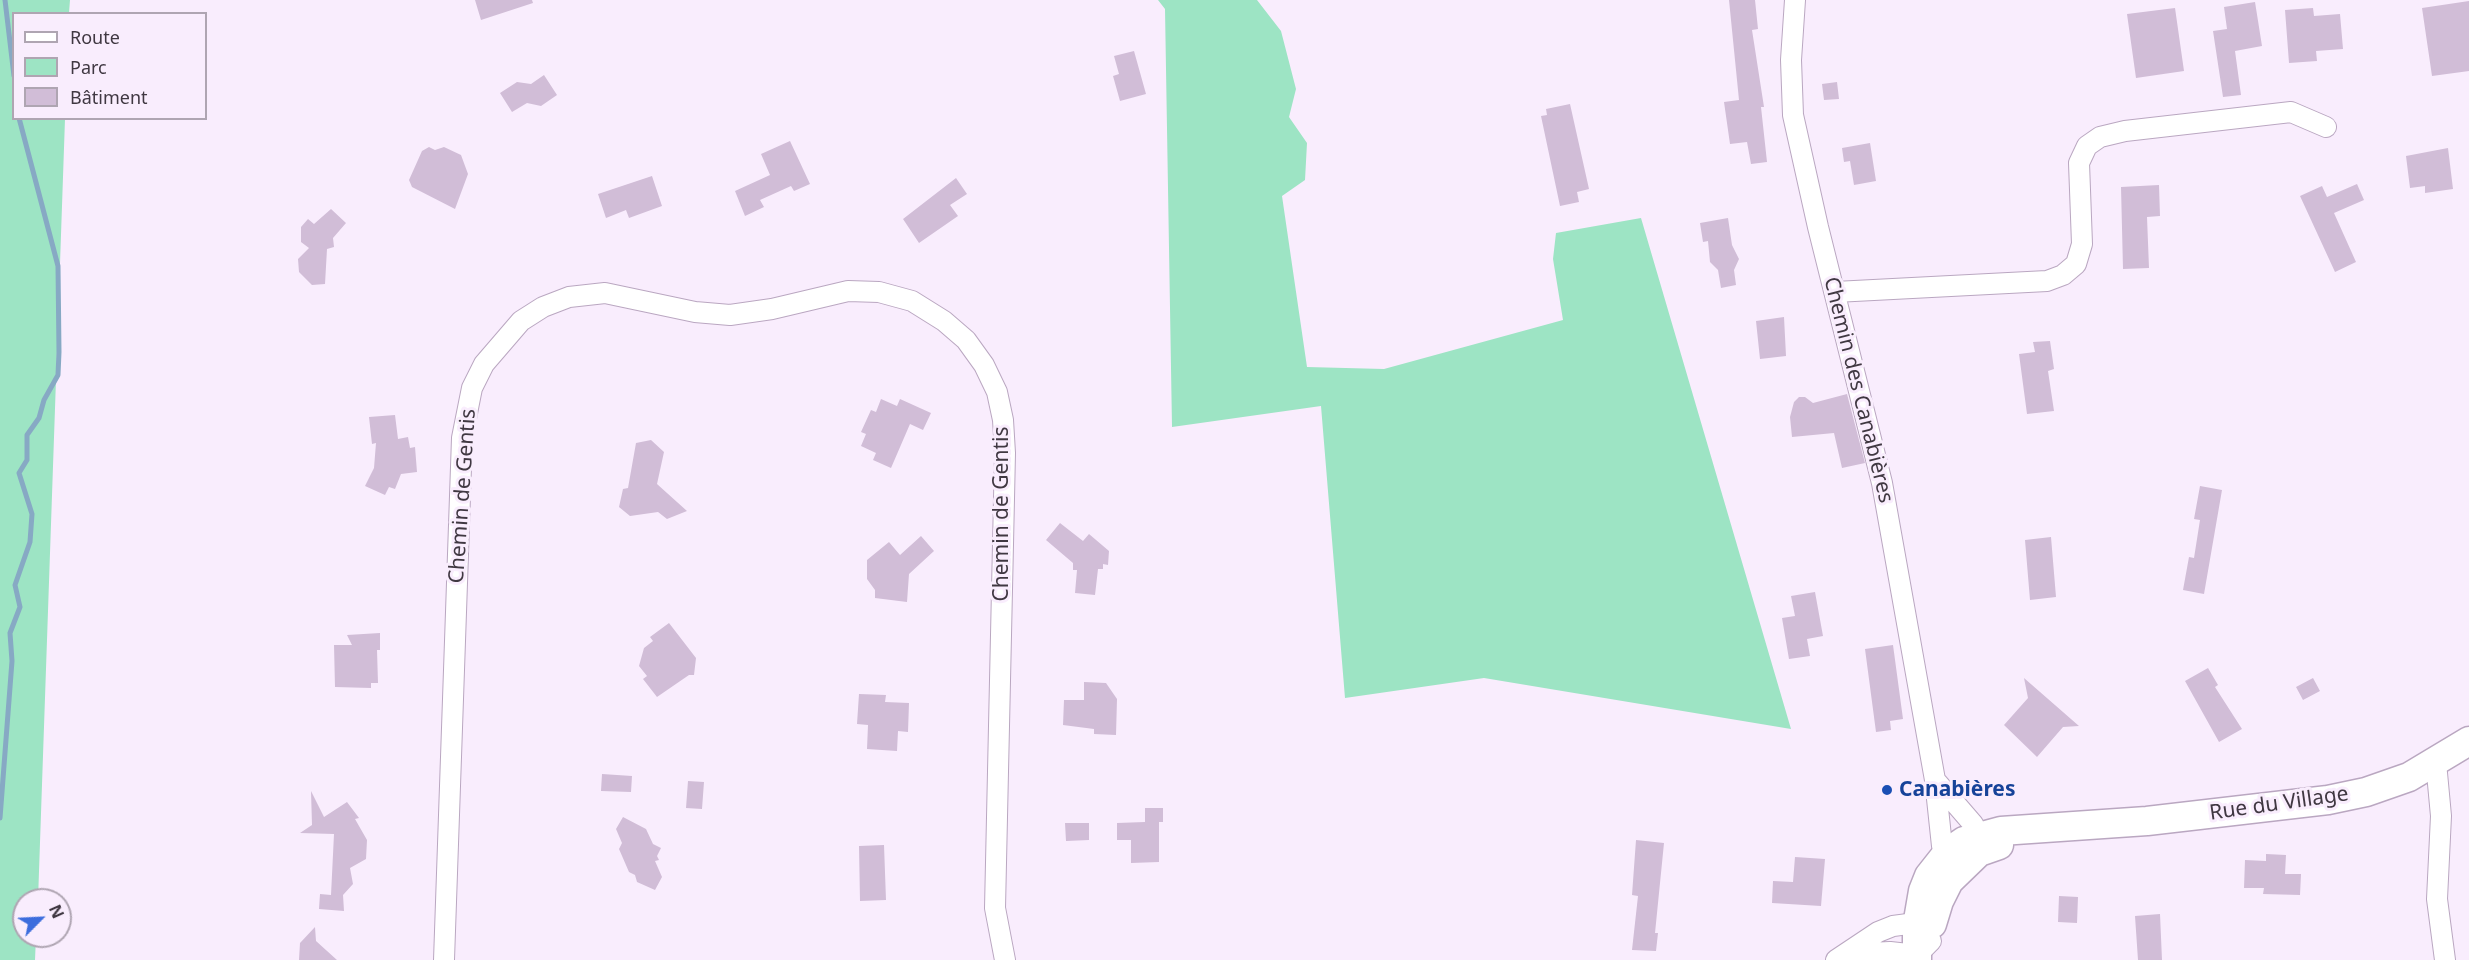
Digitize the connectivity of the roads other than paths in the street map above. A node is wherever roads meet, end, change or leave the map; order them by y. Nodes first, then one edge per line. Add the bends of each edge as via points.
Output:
1 (1795, 0) edge
2 (2326, 127) dead end
3 (1835, 292) junction
4 (2469, 741) edge
5 (2433, 765) junction
6 (1935, 780) junction
7 (1968, 850) junction
8 (1922, 948) edge
9 (1842, 957) edge
10 (444, 960) edge
11 (1005, 960) edge
12 (2445, 960) edge

1 - 3 street, Chemin des Canabières via 1793,115
2 - 3 street via 2290,112 2100,137 2087,147 2079,163 2082,243 2076,264 2063,275 2047,281
3 - 6 street, Chemin des Canabières via 1882,483
4 - 5 street, Rue du Village
5 - 7 street, Rue du Village via 2388,785 2328,800 2077,827
5 - 12 street via 2441,816 2437,899
6 - 7 street via 1965,813
6 - 7 street, Chemin des Canabières via 1942,846
7 - 8 street via 1939,901
8 - 9 street
8 - 9 street via 1908,924 1878,932
10 - 11 street, Chemin de Gentis via 462,438 472,388 484,364 521,321 569,297 605,293 695,312 730,315 848,291 879,292 912,301 944,321 966,340 997,392 1005,453 995,908

